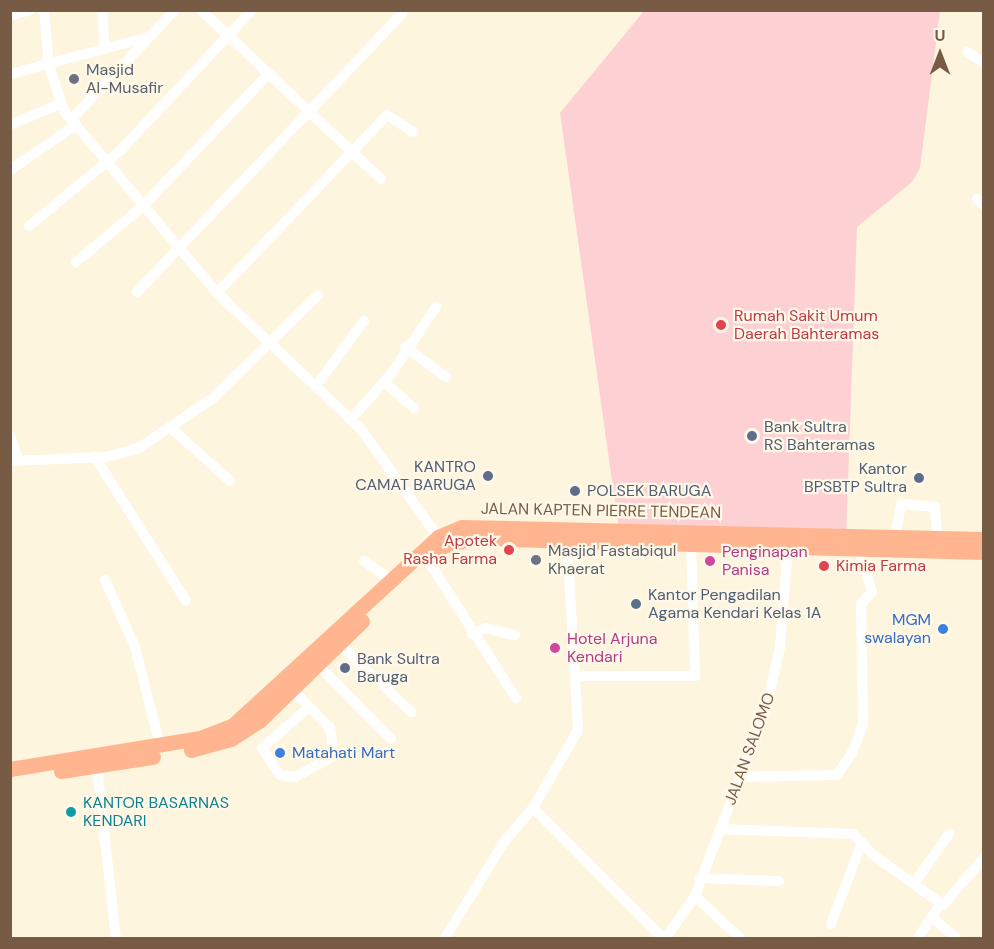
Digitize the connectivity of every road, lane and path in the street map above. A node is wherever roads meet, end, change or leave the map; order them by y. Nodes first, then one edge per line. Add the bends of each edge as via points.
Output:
1 (30, 10) edge
2 (44, 10) edge
3 (102, 10) edge
4 (175, 10) edge
5 (201, 10) edge
6 (252, 10) edge
7 (403, 13) dead end
8 (10, 16) edge
9 (228, 36) junction
10 (149, 37) junction
11 (105, 49) junction
12 (967, 52) dead end
13 (984, 63) edge
14 (49, 65) junction
15 (269, 73) junction
16 (10, 75) edge
17 (60, 104) junction
18 (310, 112) junction
19 (74, 123) junction
20 (10, 125) edge
21 (413, 132) dead end
22 (353, 151) junction
23 (107, 164) junction
24 (10, 170) edge
25 (381, 179) dead end
26 (142, 207) junction
27 (29, 226) dead end
28 (178, 249) junction
29 (75, 262) dead end
30 (137, 292) dead end
31 (217, 292) junction
32 (318, 295) dead end
33 (436, 307) dead end
34 (364, 321) dead end
35 (268, 345) junction
36 (405, 347) junction
37 (446, 377) dead end
38 (384, 382) junction
39 (316, 386) junction
40 (414, 408) dead end
41 (351, 419) junction
42 (171, 428) junction
43 (10, 436) edge
44 (95, 458) junction
45 (15, 461) edge
46 (230, 481) dead end
47 (633, 535) junction
48 (895, 536) junction
49 (438, 537) junction
50 (937, 537) junction
51 (567, 539) junction
52 (984, 539) edge
53 (825, 542) junction
54 (691, 544) junction
55 (788, 546) junction
56 (859, 549) junction
57 (984, 552) edge
58 (427, 559) junction
59 (364, 561) dead end
60 (105, 580) dead end
61 (391, 580) junction
62 (186, 601) dead end
63 (350, 626) junction
64 (472, 634) junction
65 (515, 635) dead end
66 (340, 645) junction
67 (318, 665) junction
68 (575, 676) junction
69 (294, 690) junction
70 (516, 698) dead end
71 (308, 708) junction
72 (411, 712) dead end
73 (391, 739) dead end
74 (160, 745) junction
75 (97, 766) junction
76 (10, 769) edge
77 (42, 769) junction
78 (741, 777) junction
79 (10, 778) edge
80 (533, 808) junction
81 (721, 829) junction
82 (949, 834) dead end
83 (862, 843) junction
84 (984, 858) edge
85 (700, 878) junction
86 (779, 881) dead end
87 (915, 882) junction
88 (695, 896) junction
89 (940, 903) junction
90 (933, 918) junction
91 (831, 924) dead end
92 (116, 939) edge
93 (445, 939) edge
94 (664, 939) edge
95 (740, 939) edge
96 (918, 939) edge
97 (956, 939) edge

1 - 8 street
2 - 14 street
3 - 11 street
4 - 10 street
5 - 9 street
6 - 9 street
7 - 18 street
9 - 15 street
9 - 23 street
10 - 11 street
10 - 19 street
11 - 14 street
12 - 13 street
14 - 16 street
14 - 17 street
15 - 18 street
15 - 26 street
17 - 19 street
17 - 20 street
18 - 22 street
18 - 28 street
19 - 23 street
19 - 24 street
21 - 22 street via 387,115
22 - 25 street
22 - 31 street
23 - 26 street
23 - 27 street
26 - 28 street
26 - 29 street
28 - 30 street
28 - 31 street
31 - 35 street
32 - 35 street
33 - 36 street
34 - 39 street
35 - 39 street
35 - 42 street via 213,398
36 - 37 street
36 - 38 street
38 - 40 street
38 - 41 street
39 - 41 street
41 - 49 street
42 - 44 street via 132,452
42 - 46 street
43 - 45 street
44 - 45 street
44 - 62 street
47 - 49 highway, JALAN KAPTEN PIERRE TENDEAN via 462,527
47 - 51 highway, JALAN KAPTEN PIERRE TENDEAN
47 - 53 highway, JALAN KAPTEN PIERRE TENDEAN
47 - 54 highway, JALAN KAPTEN PIERRE TENDEAN
48 - 50 highway, JALAN KAPTEN PIERRE TENDEAN
48 - 50 street via 898,505 929,505 936,510
48 - 53 highway, JALAN KAPTEN PIERRE TENDEAN
49 - 61 highway, JALAN KAPTEN PIERRE TENDEAN
50 - 52 highway, JALAN KAPTEN PIERRE TENDEAN
51 - 58 highway, JALAN KAPTEN PIERRE TENDEAN via 473,538 444,546
51 - 68 street
53 - 55 highway, JALAN KAPTEN PIERRE TENDEAN
53 - 56 highway, JALAN KAPTEN PIERRE TENDEAN
54 - 55 highway, JALAN KAPTEN PIERRE TENDEAN
54 - 68 street via 695,676
55 - 78 street, JALAN SALOMO via 776,671
56 - 57 highway, JALAN KAPTEN PIERRE TENDEAN
56 - 78 street via 872,592 861,604 863,725 852,753 837,775
58 - 63 highway, JALAN KAPTEN PIERRE TENDEAN
58 - 64 street
59 - 61 street
60 - 74 street via 131,636
61 - 63 highway, JALAN KAPTEN PIERRE TENDEAN
63 - 66 highway, JALAN KAPTEN PIERRE TENDEAN
63 - 74 highway, JALAN KAPTEN PIERRE TENDEAN via 252,713 214,734
64 - 65 street via 486,628
64 - 70 street
66 - 67 highway, JALAN KAPTEN PIERRE TENDEAN
66 - 72 street
67 - 69 highway, JALAN KAPTEN PIERRE TENDEAN
67 - 73 street
68 - 80 street via 578,730
69 - 71 street
69 - 75 highway, JALAN KAPTEN PIERRE TENDEAN via 231,740
71 - 71 street via 262,748 280,775 295,777 334,756 331,730
74 - 77 highway, JALAN KAPTEN PIERRE TENDEAN
75 - 77 highway, JALAN KAPTEN PIERRE TENDEAN
75 - 92 street
76 - 77 highway, JALAN KAPTEN PIERRE TENDEAN
77 - 79 highway, JALAN KAPTEN PIERRE TENDEAN
78 - 81 street, JALAN SALOMO
80 - 93 street via 504,842
80 - 94 street
81 - 83 street via 831,830 853,834
81 - 85 street, JALAN SALOMO
82 - 87 street
83 - 87 street
83 - 91 street
84 - 89 street via 947,904
85 - 86 street
85 - 88 street, JALAN SALOMO
87 - 89 street
88 - 94 street, JALAN SALOMO
88 - 95 street
89 - 90 street
90 - 96 street
90 - 97 street

